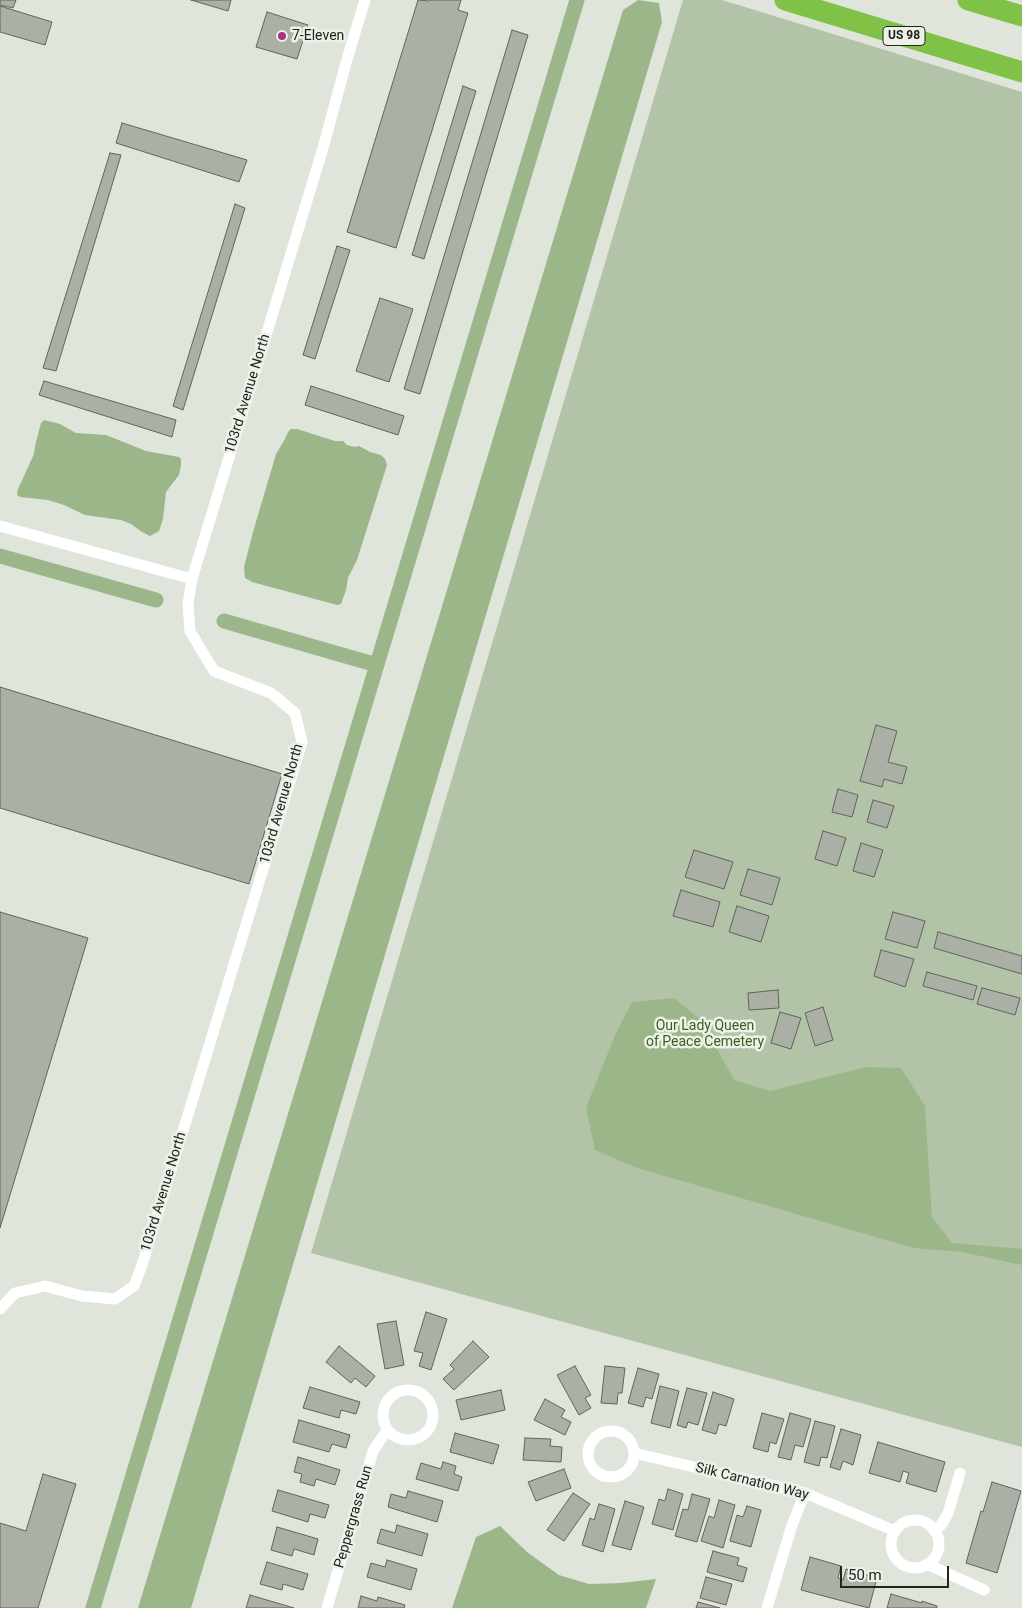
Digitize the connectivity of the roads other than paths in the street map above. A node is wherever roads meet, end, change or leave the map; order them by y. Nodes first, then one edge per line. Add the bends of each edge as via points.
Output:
1 (365, 0) edge
2 (785, 0) edge
3 (968, 0) edge
4 (1022, 16) edge
5 (1022, 72) edge
6 (0, 526) edge
7 (192, 580) junction
8 (0, 1309) edge
9 (387, 1430) junction
10 (634, 1453) junction
11 (960, 1473) dead end
12 (805, 1493) junction
13 (895, 1531) junction
14 (934, 1531) junction
15 (928, 1564) junction
16 (984, 1590) dead end
17 (327, 1608) edge
18 (767, 1608) edge

1 - 7 street, 103rd Avenue North
2 - 5 highway, US 98
3 - 4 highway
6 - 7 street
7 - 8 street, 103rd Avenue North via 188,604 190,631 214,671 271,693 295,713 302,742 134,1286 115,1299 82,1296 46,1286 15,1293
9 - 9 street via 400,1439 422,1436 432,1423 432,1408 428,1401 414,1391 397,1392 390,1397 382,1413
9 - 17 street, Peppergrass Run via 373,1451
10 - 10 street via 629,1438 623,1433 607,1431 593,1439 588,1454 589,1461 598,1472 612,1476 630,1467
10 - 12 street, Silk Carnation Way
11 - 14 street via 948,1513
12 - 13 street, Silk Carnation Way
12 - 18 street
13 - 14 street via 900,1525 915,1520
13 - 15 street via 891,1546 897,1561 912,1568
14 - 15 street via 938,1538 937,1552
15 - 16 street

